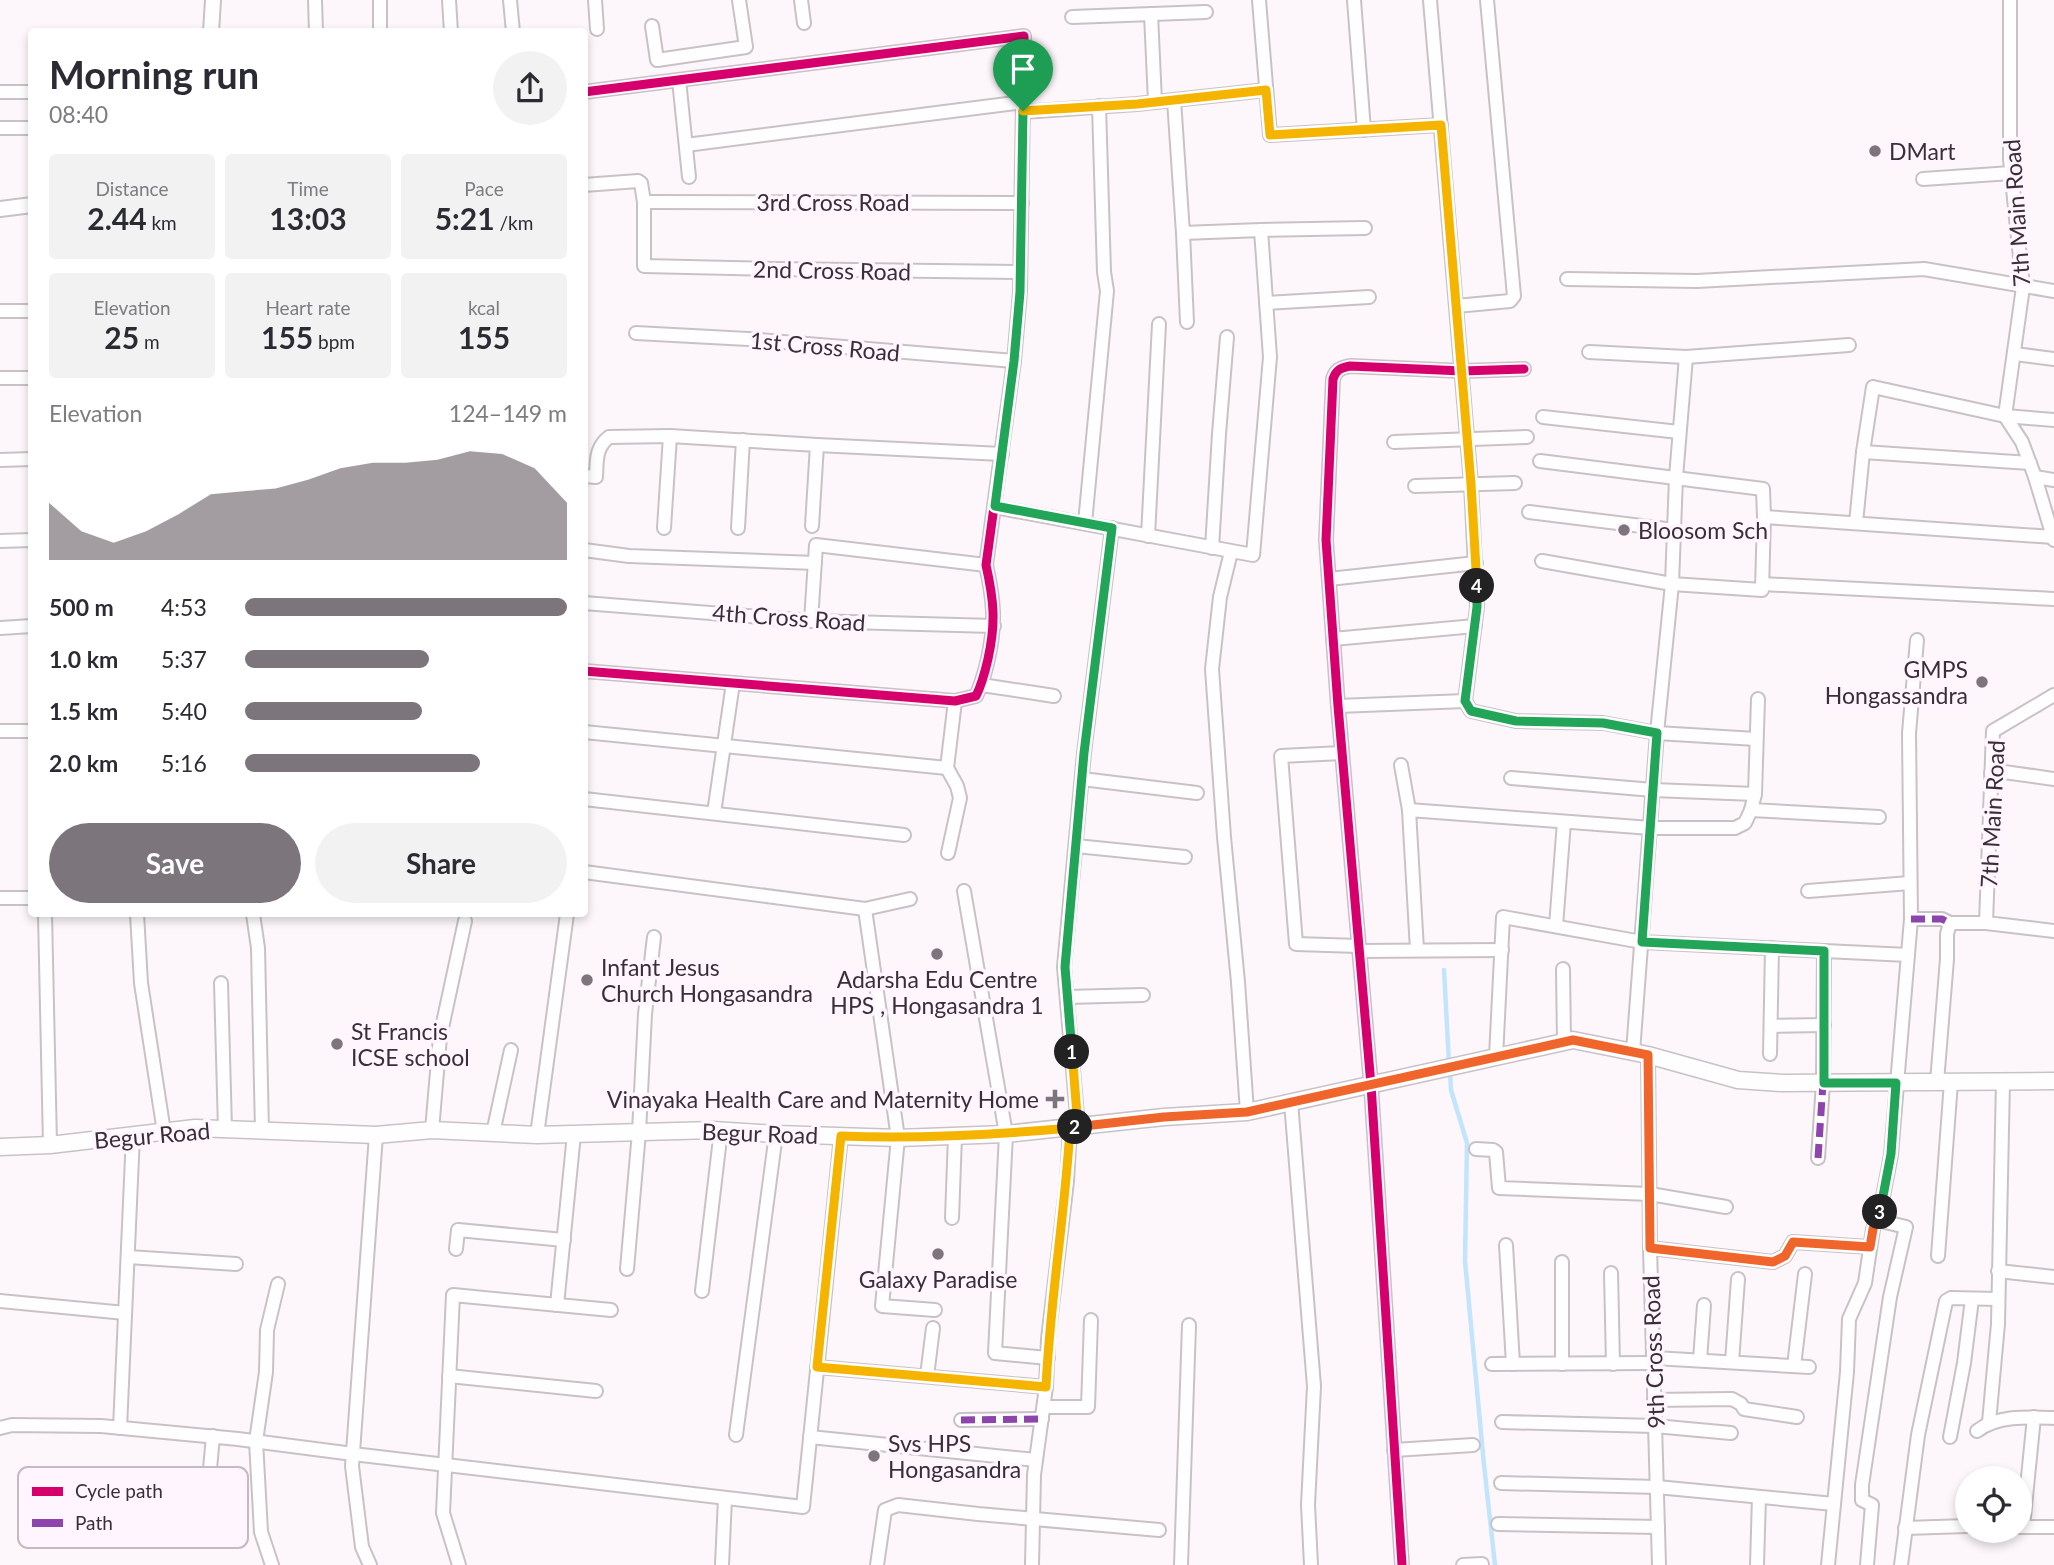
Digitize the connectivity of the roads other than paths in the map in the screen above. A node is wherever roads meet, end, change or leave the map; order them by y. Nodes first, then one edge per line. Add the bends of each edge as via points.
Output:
1 (214, 0) edge
2 (315, 0) edge
3 (380, 0) edge
4 (449, 0) edge
5 (510, 0) edge
6 (595, 0) edge
7 (739, 0) edge
8 (801, 0) edge
9 (1259, 0) edge
10 (1354, 0) edge
11 (1430, 0) edge
12 (1487, 0) edge
13 (2010, 0) edge
14 (1206, 12) dead end
15 (1151, 14) junction
16 (1072, 17) dead end
17 (804, 23) dead end
18 (652, 26) dead end
19 (211, 28) edge
20 (316, 28) edge
21 (380, 28) edge
22 (451, 28) edge
23 (513, 28) edge
24 (597, 29) dead end
25 (679, 80) junction
26 (1266, 90) junction
27 (588, 91) edge
28 (0, 92) edge
29 (28, 92) edge
30 (1174, 100) junction
31 (1155, 102) junction
32 (1023, 106) junction
33 (1099, 106) junction
34 (1441, 125) junction
35 (0, 128) edge
36 (28, 128) edge
37 (1364, 130) junction
38 (686, 145) junction
39 (2011, 173) junction
40 (689, 177) dead end
41 (1923, 179) dead end
42 (588, 185) edge
43 (644, 202) junction
44 (1021, 203) junction
45 (28, 206) edge
46 (0, 209) edge
47 (1365, 228) dead end
48 (1261, 230) junction
49 (1182, 233) junction
50 (1020, 272) junction
51 (1567, 279) dead end
52 (2023, 287) junction
53 (2054, 291) edge
54 (1369, 297) dead end
55 (1266, 303) junction
56 (1456, 306) junction
57 (0, 311) edge
58 (28, 311) edge
59 (1187, 322) dead end
60 (1159, 324) dead end
61 (636, 333) dead end
62 (1227, 337) dead end
63 (1849, 345) dead end
64 (1589, 352) dead end
65 (2015, 354) junction
66 (1686, 357) junction
67 (2054, 359) edge
68 (1014, 361) junction
69 (1524, 369) dead end
70 (1462, 371) junction
71 (0, 378) edge
72 (28, 378) edge
73 (1543, 416) dead end
74 (2005, 416) junction
75 (2054, 420) edge
76 (1679, 432) junction
77 (670, 436) junction
78 (1527, 437) dead end
79 (1468, 439) junction
80 (743, 440) junction
81 (1394, 442) dead end
82 (817, 445) junction
83 (1863, 452) junction
84 (1002, 454) junction
85 (0, 460) edge
86 (28, 460) edge
87 (1540, 461) dead end
88 (2030, 463) junction
89 (588, 476) edge
90 (1675, 477) junction
91 (2035, 477) junction
92 (2054, 480) edge
93 (1471, 484) junction
94 (1515, 484) dead end
95 (1415, 486) dead end
96 (995, 506) junction
97 (1529, 512) dead end
98 (1765, 517) junction
99 (1085, 523) junction
100 (1856, 523) junction
101 (812, 526) dead end
102 (664, 528) dead end
103 (738, 528) dead end
104 (1112, 528) junction
105 (1674, 530) junction
106 (2053, 532) edge
107 (1148, 536) junction
108 (28, 540) edge
109 (0, 541) edge
110 (1212, 548) junction
111 (588, 551) edge
112 (1231, 552) junction
113 (1542, 561) dead end
114 (815, 563) junction
115 (1476, 563) junction
116 (986, 565) junction
117 (1329, 579) junction
118 (1672, 584) junction
119 (1762, 584) junction
120 (2054, 599) edge
121 (588, 603) edge
122 (811, 621) junction
123 (28, 626) edge
124 (994, 626) junction
125 (1475, 626) junction
126 (0, 628) edge
127 (1333, 639) junction
128 (1917, 640) dead end
129 (588, 671) edge
130 (733, 682) junction
131 (982, 685) junction
132 (2054, 695) edge
133 (1054, 696) dead end
134 (1758, 699) dead end
135 (955, 701) junction
136 (1465, 701) junction
137 (1338, 706) junction
138 (0, 731) edge
139 (28, 731) edge
140 (588, 732) edge
141 (1657, 733) junction
142 (1756, 738) junction
143 (724, 745) junction
144 (1342, 753) junction
145 (1401, 765) dead end
146 (947, 768) junction
147 (1992, 773) junction
148 (1511, 778) dead end
149 (1082, 779) junction
150 (2054, 779) edge
151 (1653, 790) junction
152 (1197, 793) dead end
153 (1755, 794) junction
154 (588, 800) edge
155 (1409, 810) junction
156 (1751, 810) junction
157 (714, 813) junction
158 (1879, 817) dead end
159 (1564, 822) junction
160 (1651, 828) junction
161 (904, 835) dead end
162 (1076, 846) junction
163 (948, 853) dead end
164 (1185, 857) dead end
165 (588, 873) edge
166 (1910, 883) junction
167 (964, 891) dead end
168 (1808, 891) dead end
169 (0, 898) edge
170 (28, 898) edge
171 (910, 899) dead end
172 (865, 909) junction
173 (45, 917) edge
174 (137, 917) edge
175 (253, 917) edge
176 (567, 917) edge
177 (1911, 919) junction
178 (465, 921) dead end
179 (1950, 923) junction
180 (1986, 923) junction
181 (1556, 926) junction
182 (2054, 931) edge
183 (654, 937) dead end
184 (1642, 942) junction
185 (1772, 948) junction
186 (1359, 949) junction
187 (1417, 950) junction
188 (1502, 950) junction
189 (1824, 951) junction
190 (1908, 955) junction
191 (1563, 969) dead end
192 (220, 983) dead end
193 (1143, 995) dead end
194 (1067, 997) junction
195 (1824, 1025) junction
196 (1770, 1027) junction
197 (1564, 1042) junction
198 (511, 1050) dead end
199 (1641, 1054) junction
200 (1770, 1054) dead end
201 (1496, 1057) junction
202 (2003, 1081) junction
203 (1944, 1082) junction
204 (2054, 1082) edge
205 (1824, 1083) junction
206 (1896, 1083) junction
207 (1371, 1085) junction
208 (1291, 1102) junction
209 (1247, 1112) junction
210 (1074, 1127) junction
211 (225, 1129) junction
212 (432, 1130) junction
213 (721, 1130) junction
214 (262, 1131) junction
215 (164, 1132) junction
216 (639, 1132) junction
217 (493, 1133) junction
218 (574, 1134) junction
219 (776, 1134) junction
220 (1006, 1134) junction
221 (133, 1135) junction
222 (376, 1135) junction
223 (537, 1135) junction
224 (841, 1136) junction
225 (955, 1136) junction
226 (898, 1138) junction
227 (50, 1145) junction
228 (0, 1147) edge
229 (1476, 1149) dead end
230 (1818, 1158) dead end
231 (1650, 1194) junction
232 (1726, 1207) dead end
233 (952, 1218) dead end
234 (1877, 1220) junction
235 (564, 1240) junction
236 (1506, 1245) dead end
237 (1870, 1247) junction
238 (1650, 1248) junction
239 (456, 1249) dead end
240 (1938, 1256) dead end
241 (128, 1257) junction
242 (1562, 1262) dead end
243 (236, 1265) dead end
244 (627, 1269) dead end
245 (1998, 1271) junction
246 (1612, 1273) dead end
247 (1805, 1274) dead end
248 (2054, 1277) edge
249 (1738, 1279) dead end
250 (278, 1284) dead end
251 (702, 1292) dead end
252 (1972, 1299) junction
253 (1998, 1299) junction
254 (0, 1301) edge
255 (557, 1305) junction
256 (1704, 1305) dead end
257 (611, 1310) dead end
258 (934, 1310) dead end
259 (125, 1313) junction
260 (1091, 1320) dead end
261 (1189, 1325) dead end
262 (933, 1328) dead end
263 (1048, 1358) junction
264 (1700, 1360) junction
265 (1654, 1361) junction
266 (1732, 1362) junction
267 (1492, 1364) dead end
268 (1513, 1364) junction
269 (1562, 1364) junction
270 (1612, 1364) junction
271 (1794, 1366) junction
272 (817, 1367) junction
273 (1809, 1367) dead end
274 (449, 1376) junction
275 (927, 1377) junction
276 (1046, 1387) junction
277 (596, 1391) dead end
278 (1654, 1400) junction
279 (1043, 1413) junction
280 (1797, 1417) dead end
281 (2034, 1417) junction
282 (2054, 1418) edge
283 (961, 1420) dead end
284 (1502, 1422) dead end
285 (1989, 1422) junction
286 (1655, 1426) junction
287 (0, 1428) edge
288 (120, 1428) junction
289 (1977, 1431) dead end
290 (1731, 1433) dead end
291 (736, 1435) dead end
292 (214, 1436) junction
293 (810, 1437) junction
294 (1950, 1437) dead end
295 (256, 1441) junction
296 (1473, 1445) dead end
297 (1394, 1450) junction
298 (353, 1454) junction
299 (1036, 1460) junction
300 (445, 1465) junction
301 (2028, 1466) edge
302 (210, 1467) edge
303 (1501, 1483) dead end
304 (1657, 1487) junction
305 (1759, 1497) junction
306 (725, 1498) junction
307 (1834, 1504) junction
308 (1033, 1519) junction
309 (1498, 1524) dead end
310 (1955, 1526) edge
311 (1658, 1527) junction
312 (2032, 1527) edge
313 (2054, 1527) edge
314 (1905, 1528) junction
315 (1159, 1530) dead end
316 (1482, 1564) edge
317 (272, 1565) edge
318 (370, 1565) edge
319 (459, 1565) edge
320 (722, 1565) edge
321 (877, 1565) edge
322 (1032, 1565) edge
323 (1181, 1565) edge
324 (1311, 1565) edge
325 (1402, 1565) edge
326 (1463, 1565) edge
327 (1659, 1565) edge
328 (1756, 1565) edge
329 (1828, 1565) edge
330 (1867, 1565) edge
331 (1901, 1565) edge

1 - 19 street
2 - 20 street
3 - 21 street
4 - 22 street
5 - 23 street
6 - 24 street
7 - 18 street via 746,47 657,60
8 - 17 street
9 - 26 street
10 - 37 street
11 - 34 street
12 - 56 street via 1514,296 1510,301
13 - 39 street, 7th Main Road
14 - 15 street
15 - 16 street
15 - 31 street
25 - 27 street
25 - 32 street via 1024,36
25 - 38 street
26 - 30 street
26 - 37 street via 1270,135
28 - 29 street
30 - 31 street
30 - 49 street
31 - 33 street
32 - 33 street
32 - 38 street
32 - 44 street
33 - 99 street via 1107,291
34 - 37 street
34 - 56 street
35 - 36 street
38 - 40 street
39 - 41 street
39 - 52 street, 7th Main Road
42 - 43 street via 638,181
43 - 44 street, 3rd Cross Road
43 - 50 street, 2nd Cross Road via 644,265
44 - 50 street
45 - 46 street
47 - 48 street
48 - 49 street
48 - 55 street
49 - 59 street
50 - 68 street
51 - 52 street via 1697,281 1924,269
52 - 53 street
52 - 65 street, 7th Main Road
54 - 55 street
55 - 112 street via 1270,358 1253,555
56 - 70 street
57 - 58 street
60 - 107 street
61 - 68 street, 1st Cross Road
62 - 110 street
63 - 66 street
64 - 66 street
65 - 67 street
65 - 74 street, 7th Main Road
66 - 76 street, 9th Cross Road
68 - 84 street
69 - 70 street
70 - 79 street
70 - 117 street via 1350,366 1335,372 1326,540
71 - 72 street
73 - 76 street
74 - 75 street
74 - 83 street via 1873,387
74 - 88 street
76 - 90 street, 9th Cross Road
77 - 80 street
77 - 89 street via 609,437 597,452 596,477
77 - 102 street
78 - 79 street
79 - 81 street
79 - 93 street
80 - 82 street
80 - 103 street
82 - 84 street
82 - 101 street
83 - 88 street
83 - 100 street
84 - 96 street
85 - 86 street
87 - 90 street
88 - 91 street
90 - 98 street via 1763,489
90 - 105 street, 9th Cross Road
91 - 92 street
91 - 106 street
93 - 94 street
93 - 95 street
93 - 115 street
96 - 99 street
96 - 116 street
97 - 105 street
98 - 100 street
98 - 119 street
99 - 104 street
100 - 106 street
104 - 107 street
104 - 149 street
105 - 118 street, 9th Cross Road
107 - 110 street
108 - 109 street
110 - 112 street
111 - 114 street
112 - 209 street via 1220,597 1212,668
113 - 118 street
114 - 116 street via 816,545
114 - 122 street
115 - 117 street
115 - 125 street
116 - 124 street
117 - 127 street
118 - 119 street via 1762,590
118 - 141 street, 9th Cross Road
119 - 120 street
121 - 122 street, 4th Cross Road
122 - 124 street, 4th Cross Road
123 - 126 street
124 - 131 street
125 - 127 street
125 - 136 street
127 - 137 street
128 - 166 street via 1909,733
129 - 130 street
130 - 135 street
130 - 143 street
131 - 133 street
131 - 135 street via 976,696
132 - 147 street, 7th Main Road via 1993,731
134 - 142 street
135 - 146 street
136 - 137 street
136 - 141 street via 1471,711 1516,721 1603,723
137 - 144 street
138 - 139 street
140 - 143 street
141 - 142 street
141 - 151 street, 9th Cross Road
142 - 153 street
143 - 146 street
143 - 157 street
144 - 186 street
144 - 186 street via 1282,756 1296,944
145 - 155 street
146 - 163 street via 960,798
147 - 150 street
147 - 180 street, 7th Main Road
148 - 151 street
149 - 152 street
149 - 162 street
151 - 153 street
151 - 160 street, 9th Cross Road
153 - 156 street
154 - 157 street
155 - 159 street
155 - 187 street
156 - 158 street
156 - 160 street via 1745,823 1735,828
157 - 161 street
159 - 160 street
159 - 181 street
160 - 184 street, 9th Cross Road
162 - 164 street
162 - 194 street via 1065,967
165 - 172 street
166 - 168 street
166 - 177 street
167 - 220 street
169 - 170 street
171 - 172 street
172 - 226 street
173 - 227 street
174 - 215 street via 141,983
175 - 214 street
176 - 223 street
177 - 179 street
177 - 190 street
178 - 212 street via 440,1037
179 - 180 street
179 - 203 street
180 - 182 street
181 - 184 street
181 - 188 street via 1503,917
183 - 216 street
184 - 185 street
184 - 199 street, 9th Cross Road
185 - 189 street
185 - 196 street
186 - 187 street
186 - 207 street
187 - 188 street
188 - 201 street
189 - 190 street
189 - 195 street
190 - 206 street
191 - 197 street
192 - 211 street
193 - 194 street
194 - 210 street
195 - 196 street
195 - 205 street
196 - 200 street
197 - 199 main road, Begur Road
197 - 201 main road, Begur Road
198 - 217 street
199 - 205 main road, Begur Road via 1738,1080
199 - 231 street, 9th Cross Road
201 - 207 main road, Begur Road
202 - 203 main road, Begur Road
202 - 204 main road, Begur Road
202 - 245 street
203 - 206 main road, Begur Road
203 - 240 street
205 - 206 main road, Begur Road
205 - 230 street
206 - 234 street via 1891,1154
207 - 208 main road, Begur Road
207 - 297 street
208 - 209 main road, Begur Road
208 - 324 street via 1314,1386 1308,1505
209 - 210 main road, Begur Road
210 - 220 main road, Begur Road
210 - 263 street
211 - 214 main road, Begur Road
211 - 215 main road, Begur Road
212 - 217 main road, Begur Road
212 - 222 main road, Begur Road
213 - 216 main road, Begur Road
213 - 219 main road, Begur Road
213 - 251 street
214 - 222 main road, Begur Road
215 - 221 main road, Begur Road
216 - 218 main road, Begur Road
216 - 244 street
217 - 223 main road, Begur Road
218 - 223 main road, Begur Road
218 - 235 street
219 - 224 main road, Begur Road
219 - 291 street
220 - 225 main road, Begur Road
220 - 263 street via 995,1353
221 - 227 main road, Begur Road
221 - 241 street
222 - 298 street
224 - 226 main road, Begur Road
224 - 272 street
225 - 226 main road, Begur Road
225 - 233 street
226 - 258 street via 882,1306
227 - 228 main road, Begur Road
229 - 231 street via 1496,1152 1499,1188
231 - 232 street
231 - 238 street, 9th Cross Road
234 - 237 street
234 - 330 street via 1906,1227 1890,1297 1862,1485 1862,1500 1872,1505
235 - 239 street via 458,1230
235 - 255 street
236 - 268 street
237 - 238 street via 1793,1242 1785,1256 1773,1262
237 - 307 street via 1864,1283 1849,1319
238 - 265 street, 9th Cross Road
241 - 243 street
241 - 259 street
242 - 269 street
245 - 248 street
245 - 253 street
246 - 270 street
247 - 271 street
249 - 266 street
250 - 295 street via 267,1330
252 - 253 street
252 - 294 street
252 - 314 street via 1946,1301 1918,1435
253 - 285 street
254 - 259 street
255 - 257 street
255 - 274 street via 453,1295
256 - 264 street
259 - 288 street
260 - 279 street via 1088,1407
261 - 323 street
262 - 275 street
263 - 276 street
264 - 265 street
264 - 266 street
265 - 270 street
265 - 278 street, 9th Cross Road
266 - 271 street
267 - 268 street
268 - 269 street
269 - 270 street
271 - 273 street
272 - 275 street
272 - 293 street
274 - 277 street
274 - 300 street
275 - 276 street
276 - 279 street
278 - 280 street via 1732,1399 1744,1409
278 - 286 street, 9th Cross Road
279 - 283 street
279 - 299 street
281 - 282 street
281 - 285 street
281 - 301 street
284 - 286 street
285 - 289 street
286 - 290 street
286 - 304 street, 9th Cross Road
287 - 288 street
288 - 292 street
292 - 295 street
292 - 302 street
293 - 299 street
293 - 306 street via 803,1507
295 - 298 street
295 - 317 street via 261,1532
296 - 297 street
297 - 325 street
298 - 300 street
298 - 318 street via 362,1548
299 - 308 street
300 - 306 street
300 - 319 street via 443,1513
303 - 304 street
304 - 305 street
304 - 311 street, 9th Cross Road
305 - 307 street
305 - 328 street
306 - 320 street
307 - 329 street
308 - 315 street
308 - 321 street via 898,1505 885,1510
308 - 322 street
309 - 311 street
310 - 314 street
311 - 327 street, 9th Cross Road
312 - 313 street
314 - 331 street
316 - 326 street

